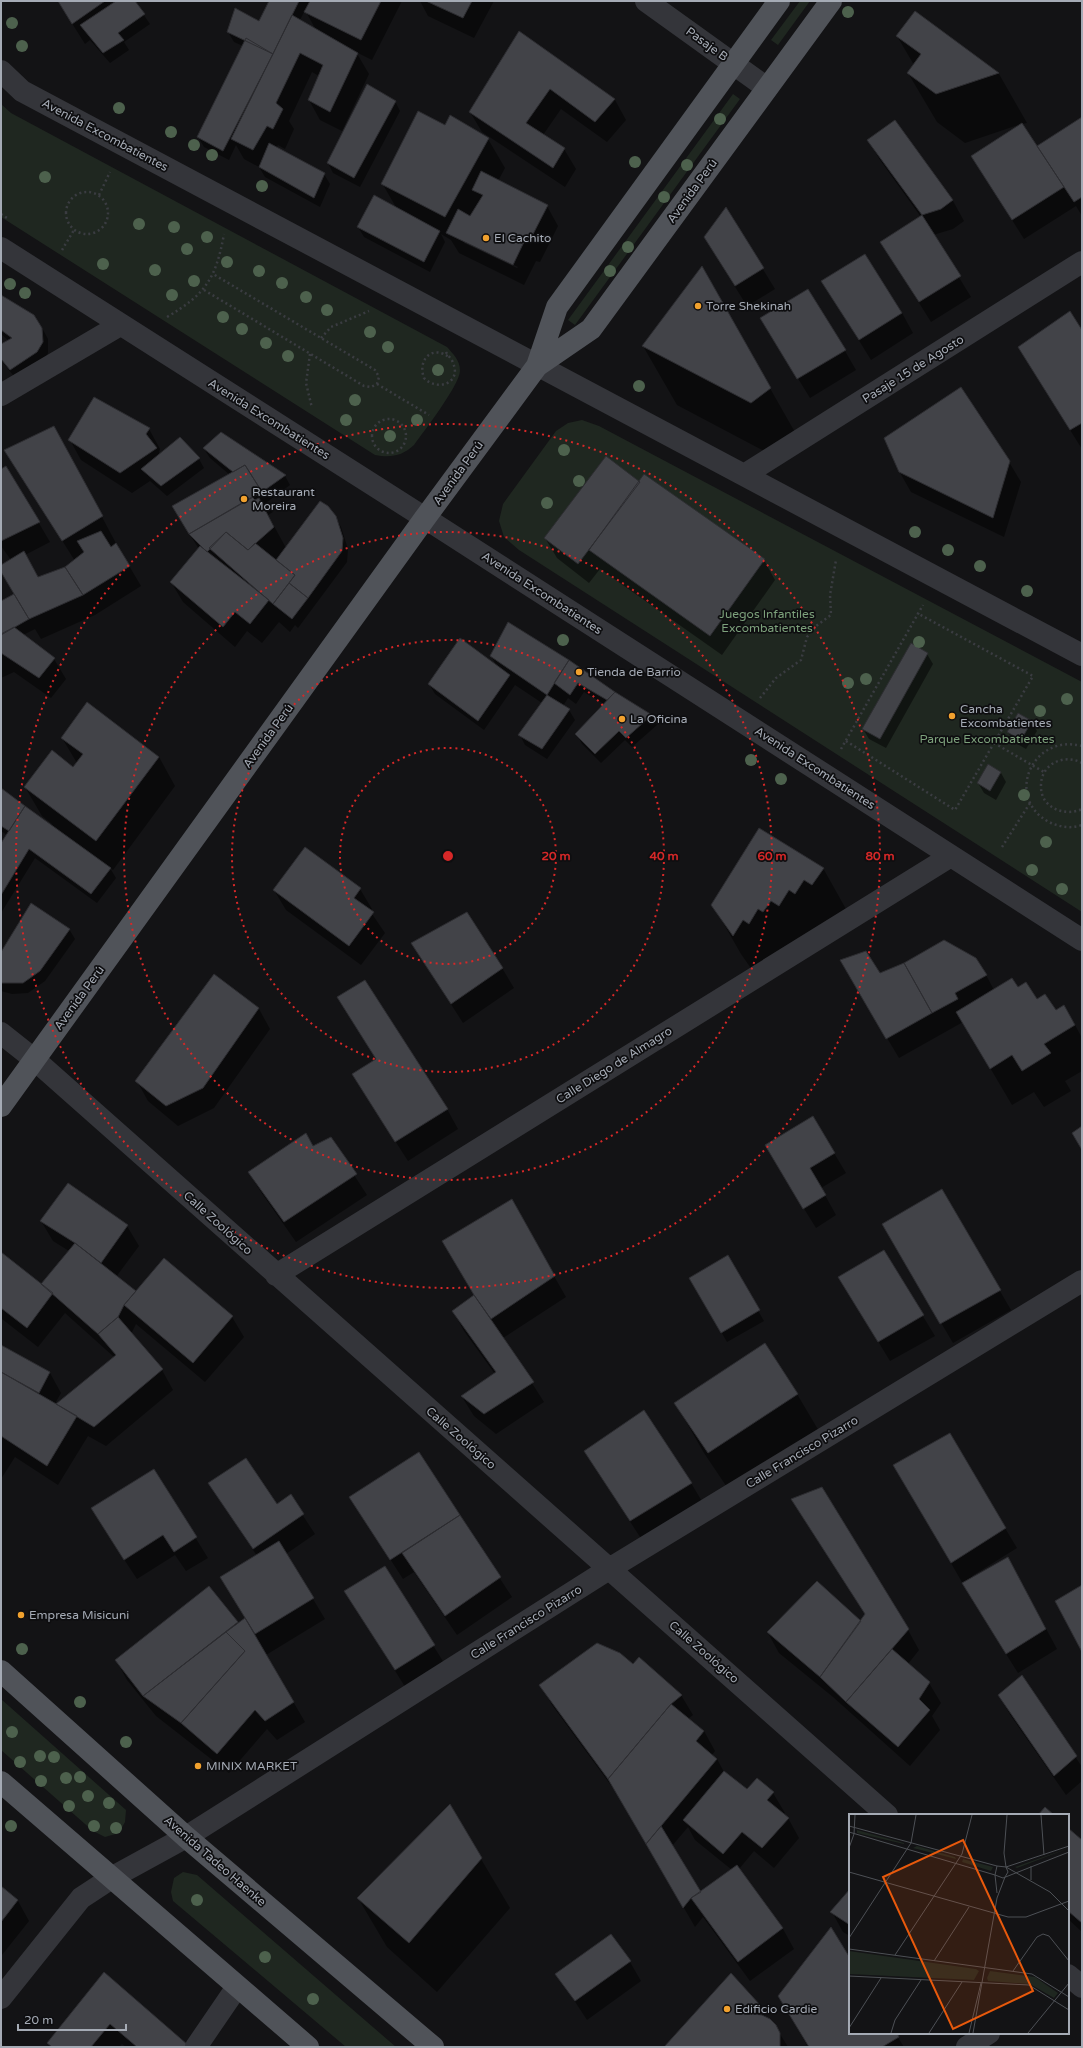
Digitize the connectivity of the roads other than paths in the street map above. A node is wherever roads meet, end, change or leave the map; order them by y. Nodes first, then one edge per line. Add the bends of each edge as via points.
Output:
1 (646, 1) edge
2 (779, 1) edge
3 (831, 1) edge
4 (734, 64) junction
5 (1, 71) edge
6 (767, 88) junction
7 (1, 248) edge
8 (1082, 262) edge
9 (120, 324) junction
10 (537, 366) junction
11 (1, 395) edge
12 (744, 475) junction
13 (425, 518) junction
14 (1082, 655) edge
15 (951, 856) junction
16 (1082, 940) edge
17 (1, 1033) edge
18 (35, 1060) junction
19 (1, 1106) edge
20 (276, 1275) junction
21 (1082, 1281) edge
22 (609, 1569) junction
23 (1, 1671) edge
24 (1, 1782) edge
25 (886, 1814) edge
26 (186, 1837) junction
27 (113, 1877) junction
28 (237, 1987) junction
29 (1, 1998) edge
30 (987, 2034) edge
31 (196, 2047) edge
32 (308, 2047) edge
33 (434, 2047) edge
34 (967, 2047) edge

1 - 4 street, Pasaje B
2 - 4 main road, Avenida Perú
3 - 6 main road, Avenida Perú
4 - 6 street, Pasaje B
4 - 10 main road, Avenida Perú via 556,307
5 - 10 street, Avenida Excombatientes via 22,91
6 - 10 main road, Avenida Perú via 592,329
7 - 9 street, Avenida Excombatientes
8 - 12 street, Pasaje 15 de Agosto
9 - 11 street
9 - 13 street, Avenida Excombatientes
10 - 12 street, Avenida Excombatientes
10 - 13 main road, Avenida Perú
12 - 14 street, Avenida Excombatientes
13 - 15 street, Avenida Excombatientes
13 - 18 main road, Avenida Perú
15 - 16 street, Avenida Excombatientes
15 - 20 street, Calle Diego de Almagro
17 - 18 street, Calle Zoológico
18 - 19 main road, Avenida Perú
18 - 20 street, Calle Zoológico
20 - 22 street, Calle Zoológico
21 - 22 street, Calle Francisco Pizarro
22 - 25 street, Calle Zoológico
22 - 26 street, Calle Francisco Pizarro
23 - 26 main road, Avenida Tadeo Haenke
24 - 27 main road
26 - 27 street, Calle Francisco Pizarro
26 - 33 main road, Avenida Tadeo Haenke
27 - 28 main road
27 - 29 street, Calle Francisco Pizarro via 81,1898
28 - 31 street
28 - 32 main road
30 - 34 street

